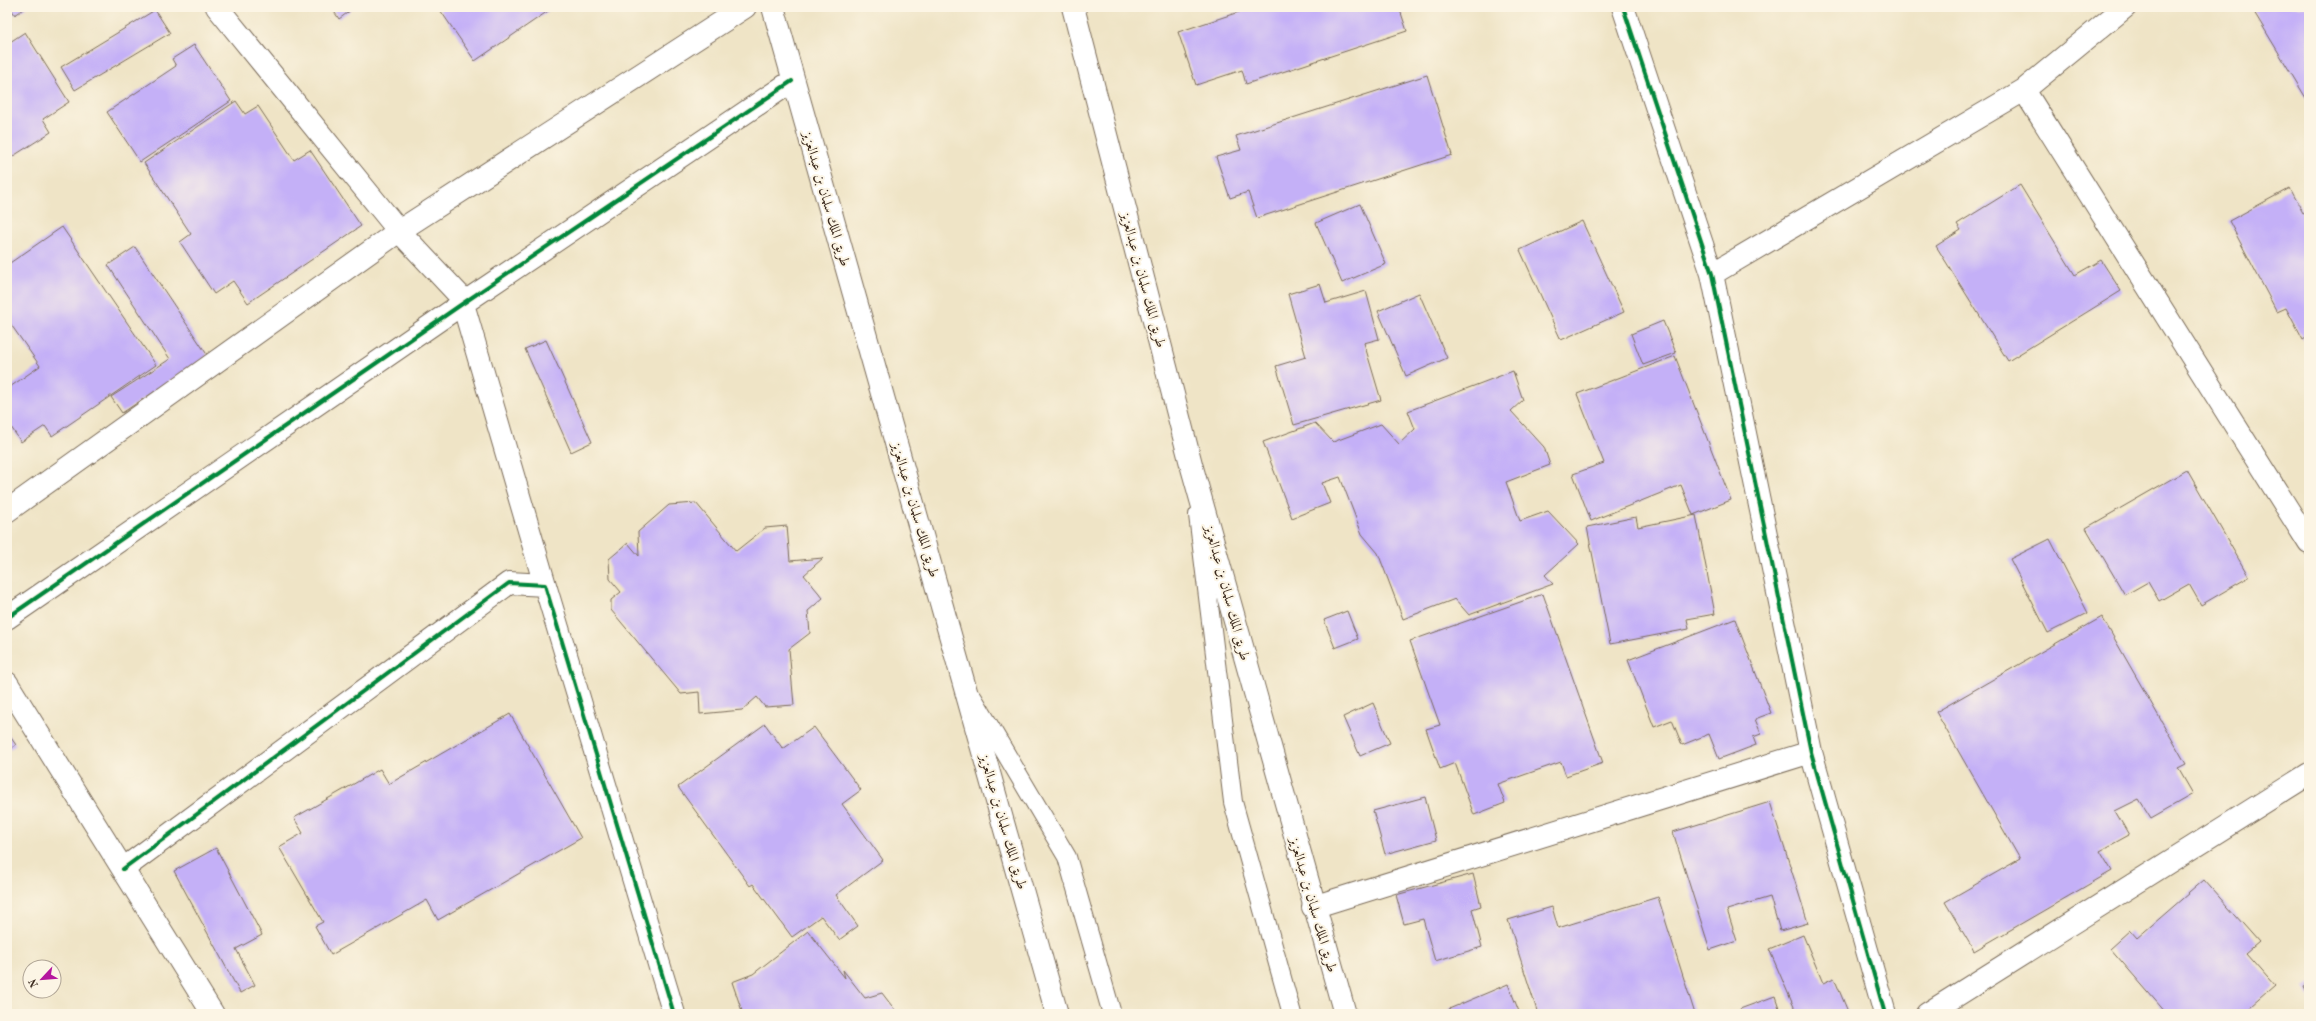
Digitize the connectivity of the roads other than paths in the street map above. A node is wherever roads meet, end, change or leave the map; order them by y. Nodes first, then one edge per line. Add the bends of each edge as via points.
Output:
1 (217, 7) edge
2 (745, 7) edge
3 (773, 7) edge
4 (1073, 7) edge
5 (1623, 7) edge
6 (2125, 7) edge
7 (792, 81) junction
8 (2024, 90) junction
9 (399, 230) junction
10 (1712, 274) junction
11 (462, 304) junction
12 (1192, 464) junction
13 (7, 511) edge
14 (2309, 543) edge
15 (545, 585) junction
16 (7, 618) edge
17 (7, 683) edge
18 (964, 683) junction
19 (1811, 752) junction
20 (2309, 774) edge
21 (123, 868) junction
22 (1313, 907) junction
23 (213, 1014) edge
24 (674, 1014) edge
25 (1057, 1014) edge
26 (1112, 1014) edge
27 (1292, 1014) edge
28 (1345, 1014) edge
29 (1885, 1014) edge
30 (1927, 1014) edge

1 - 9 street
2 - 9 street
3 - 7 street, طريق الملك سلمان بن عبدالعزيز
4 - 12 street, طريق الملك سلمان بن عبدالعزيز
5 - 10 street
6 - 8 street
7 - 11 street
7 - 18 street, طريق الملك سلمان بن عبدالعزيز
8 - 10 street
8 - 14 street
9 - 11 street via 462,297
9 - 13 street
10 - 19 street
11 - 15 street
11 - 16 street
12 - 22 street, طريق الملك سلمان بن عبدالعزيز
12 - 27 lane via 1233,802
15 - 21 street via 509,583
15 - 24 street
17 - 21 street
18 - 25 street, طريق الملك سلمان بن عبدالعزيز
18 - 26 lane via 1067,857
19 - 22 street
19 - 29 street
20 - 30 street
21 - 23 street
22 - 28 street, طريق الملك سلمان بن عبدالعزيز

